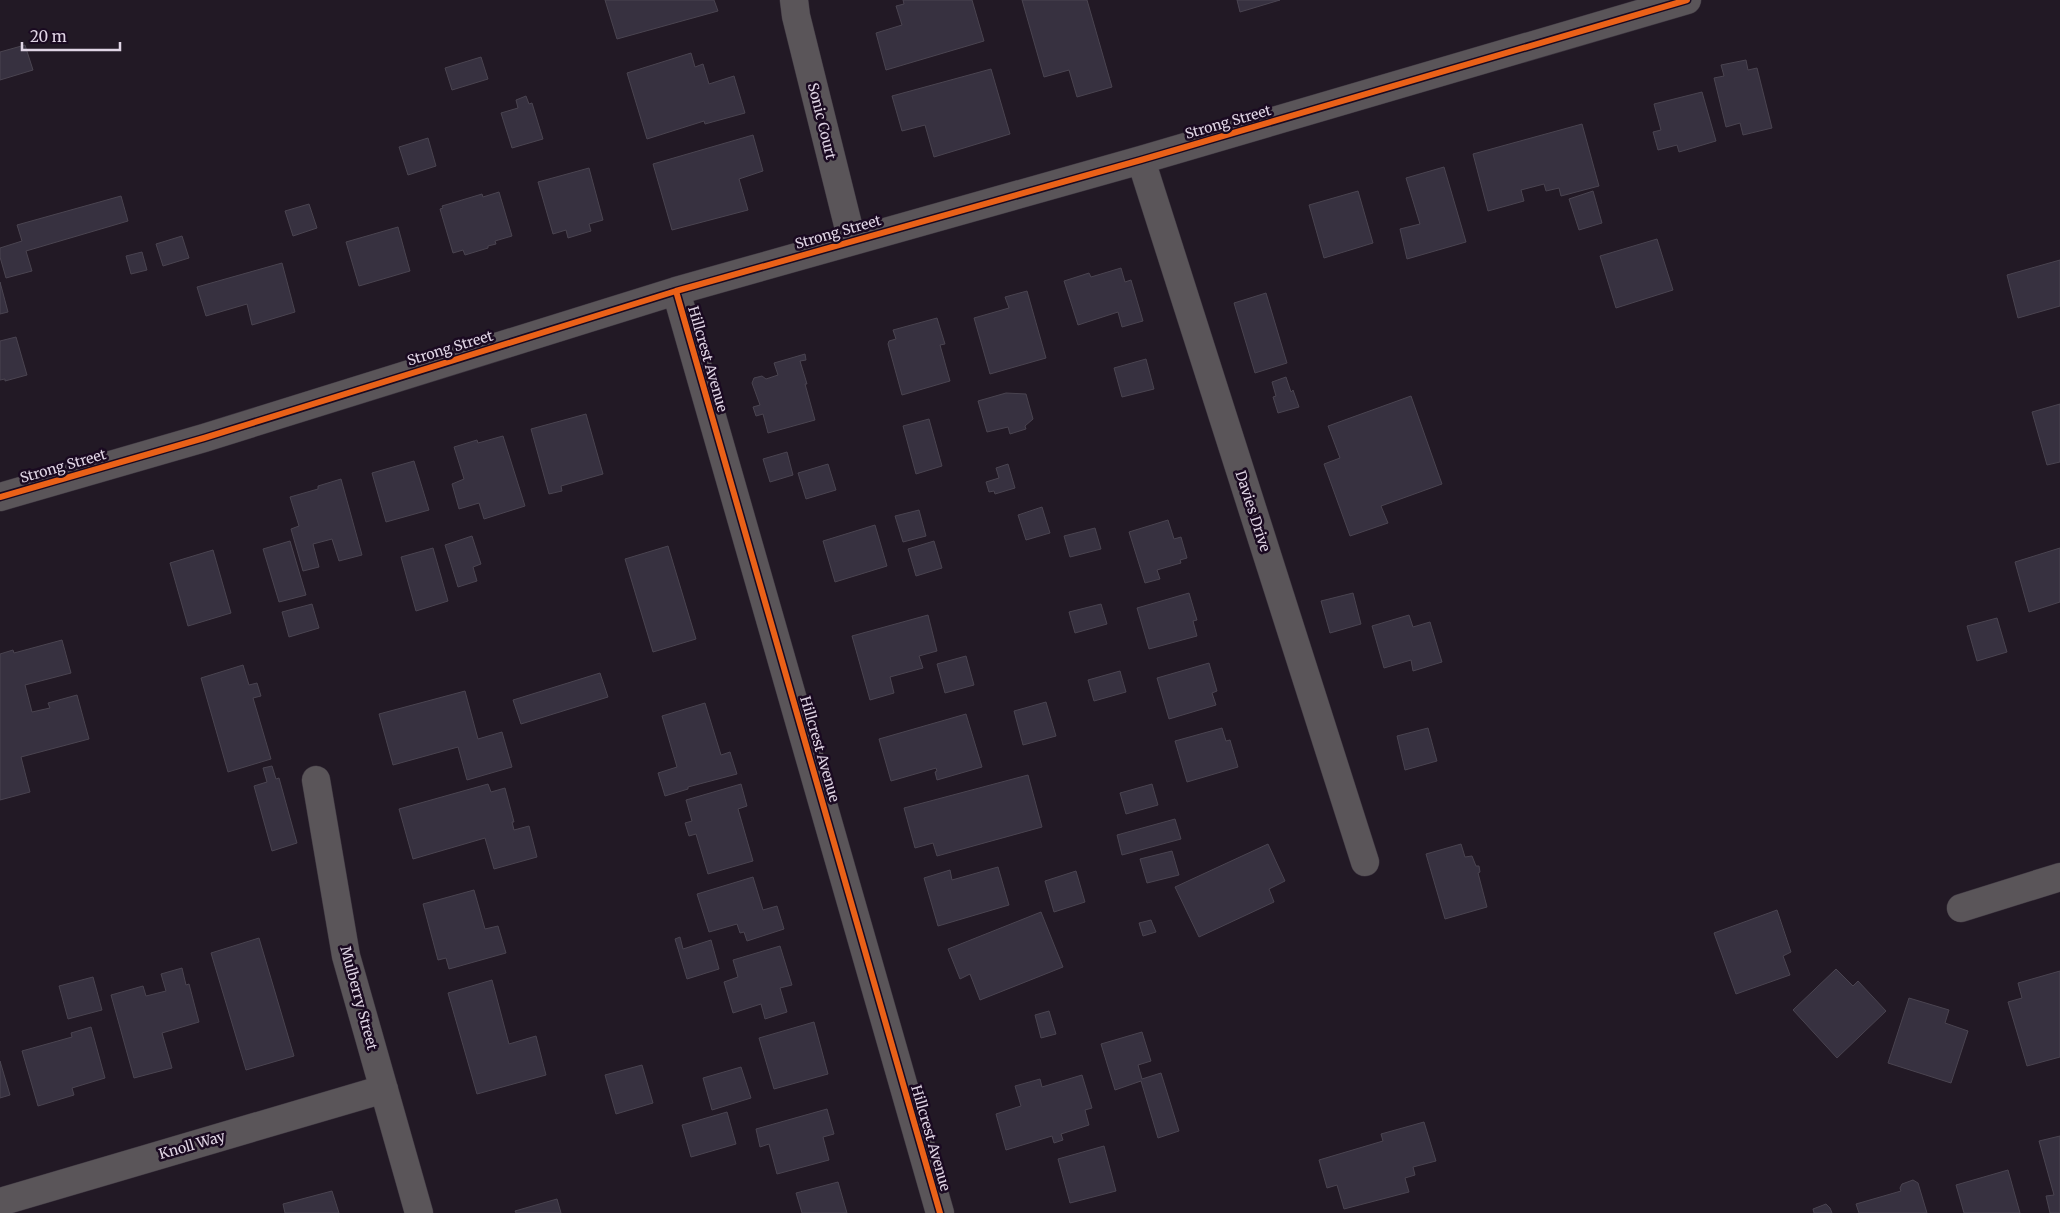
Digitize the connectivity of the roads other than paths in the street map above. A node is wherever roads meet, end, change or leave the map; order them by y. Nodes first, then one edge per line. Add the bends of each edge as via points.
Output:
1 (794, 0) edge
2 (1686, 0) edge
3 (1141, 160) junction
4 (852, 241) junction
5 (676, 291) junction
6 (0, 497) edge
7 (316, 780) dead end
8 (1365, 862) dead end
9 (2060, 877) edge
10 (1961, 908) dead end
11 (384, 1089) junction
12 (0, 1202) edge
13 (419, 1213) edge
14 (940, 1213) edge

1 - 4 street, Sonic Court
2 - 3 street, Strong Street
3 - 4 street, Strong Street
3 - 8 street, Davies Drive
4 - 5 street, Strong Street
5 - 6 street, Strong Street via 213,435
5 - 14 street, Hillcrest Avenue
7 - 11 street, Mulberry Street via 346,956
9 - 10 street
11 - 12 street, Knoll Way
11 - 13 street, Mulberry Street

